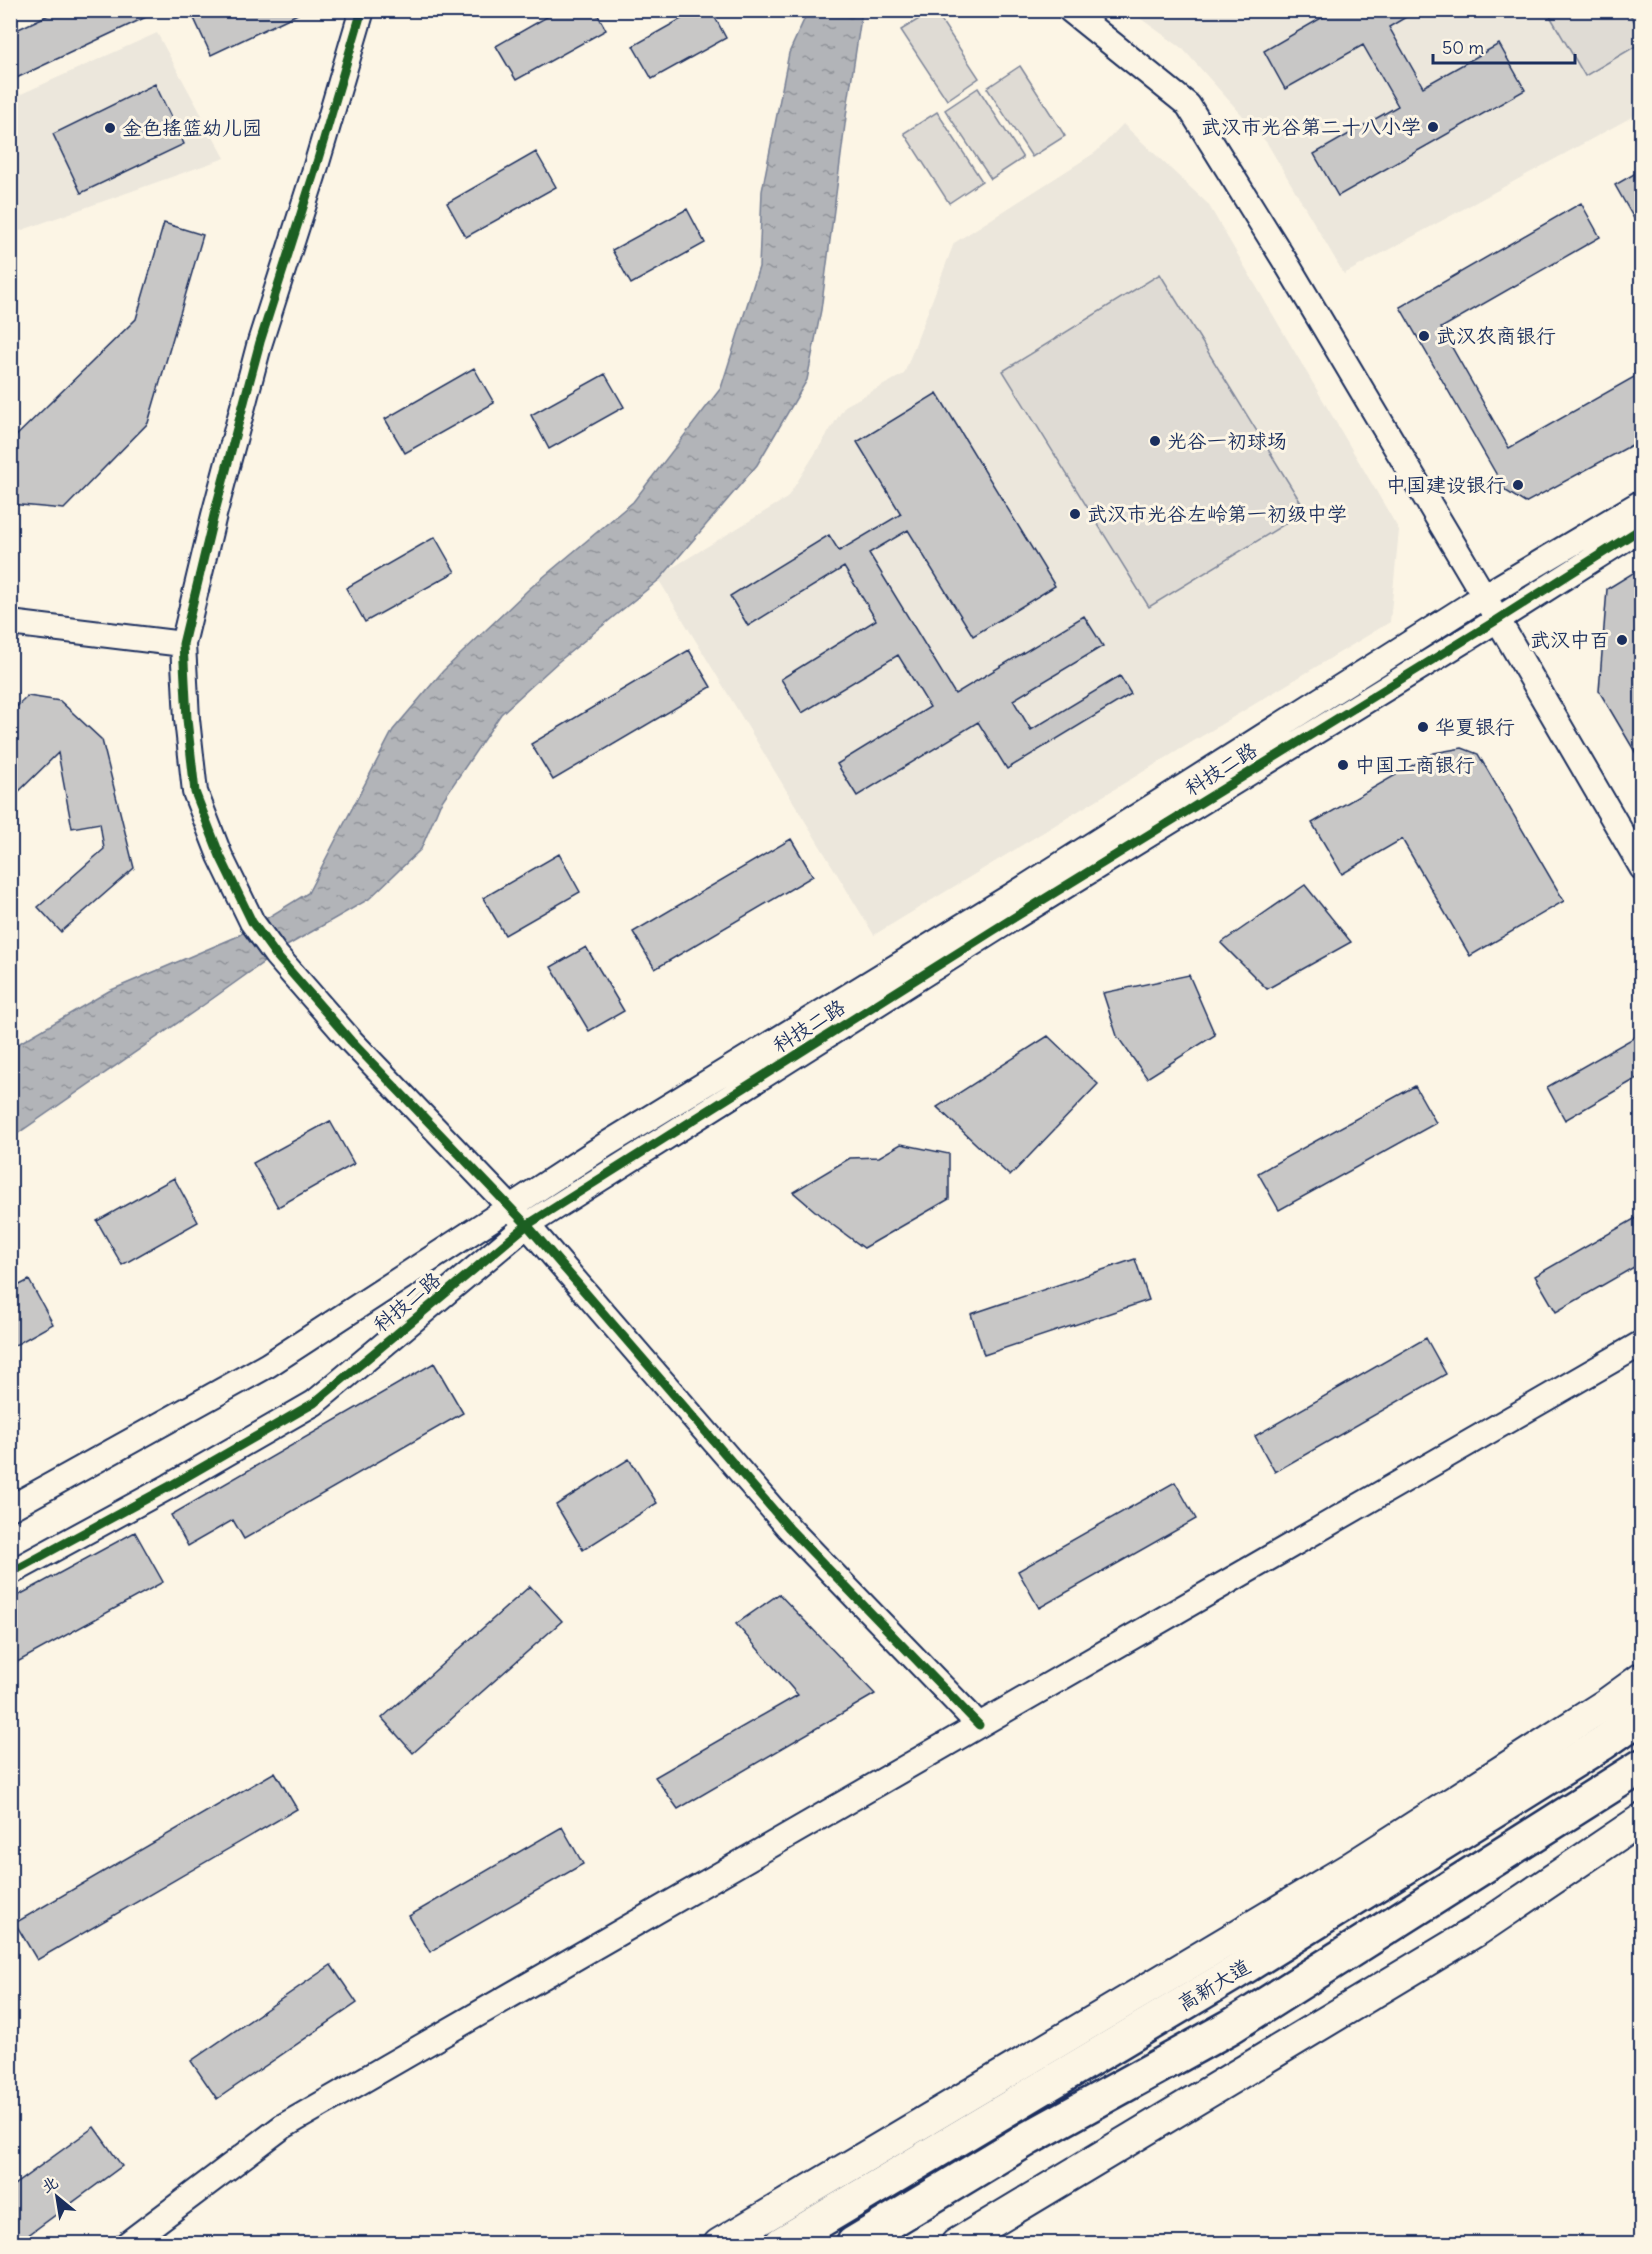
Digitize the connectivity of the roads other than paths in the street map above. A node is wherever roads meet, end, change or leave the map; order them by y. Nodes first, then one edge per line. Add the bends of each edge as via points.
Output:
1 (362, 10) edge
2 (1070, 10) edge
3 (1641, 502) edge
4 (1641, 528) edge
5 (1484, 596) junction
6 (1497, 620) junction
7 (10, 623) edge
8 (183, 644) junction
9 (1641, 868) edge
10 (510, 1208) junction
11 (527, 1225) junction
12 (1641, 1343) edge
13 (10, 1508) edge
14 (10, 1573) edge
15 (1641, 1678) edge
16 (1641, 1716) edge
17 (979, 1725) junction
18 (1641, 1766) edge
19 (1641, 1819) edge
20 (128, 2244) edge
21 (718, 2244) edge
22 (781, 2244) edge
23 (853, 2244) edge
24 (956, 2244) edge

1 - 8 street via 260,342
2 - 5 street via 1188,105
3 - 5 street, 科技二路
4 - 6 street, 科技二路
5 - 6 street
5 - 10 street, 科技二路
6 - 9 street
6 - 11 street, 科技二路
7 - 8 street
8 - 10 street via 195,792 252,922 351,1041
10 - 11 street
10 - 13 street, 科技二路 via 268,1365
11 - 14 street, 科技二路 via 314,1403
11 - 17 street via 789,1528
12 - 17 street
15 - 21 main road via 1350,1868
16 - 22 highway, 高新大道 via 1233,1974
17 - 20 street via 282,2127
18 - 23 highway via 1230,2027 1029,2138
19 - 24 main road via 1478,1930

